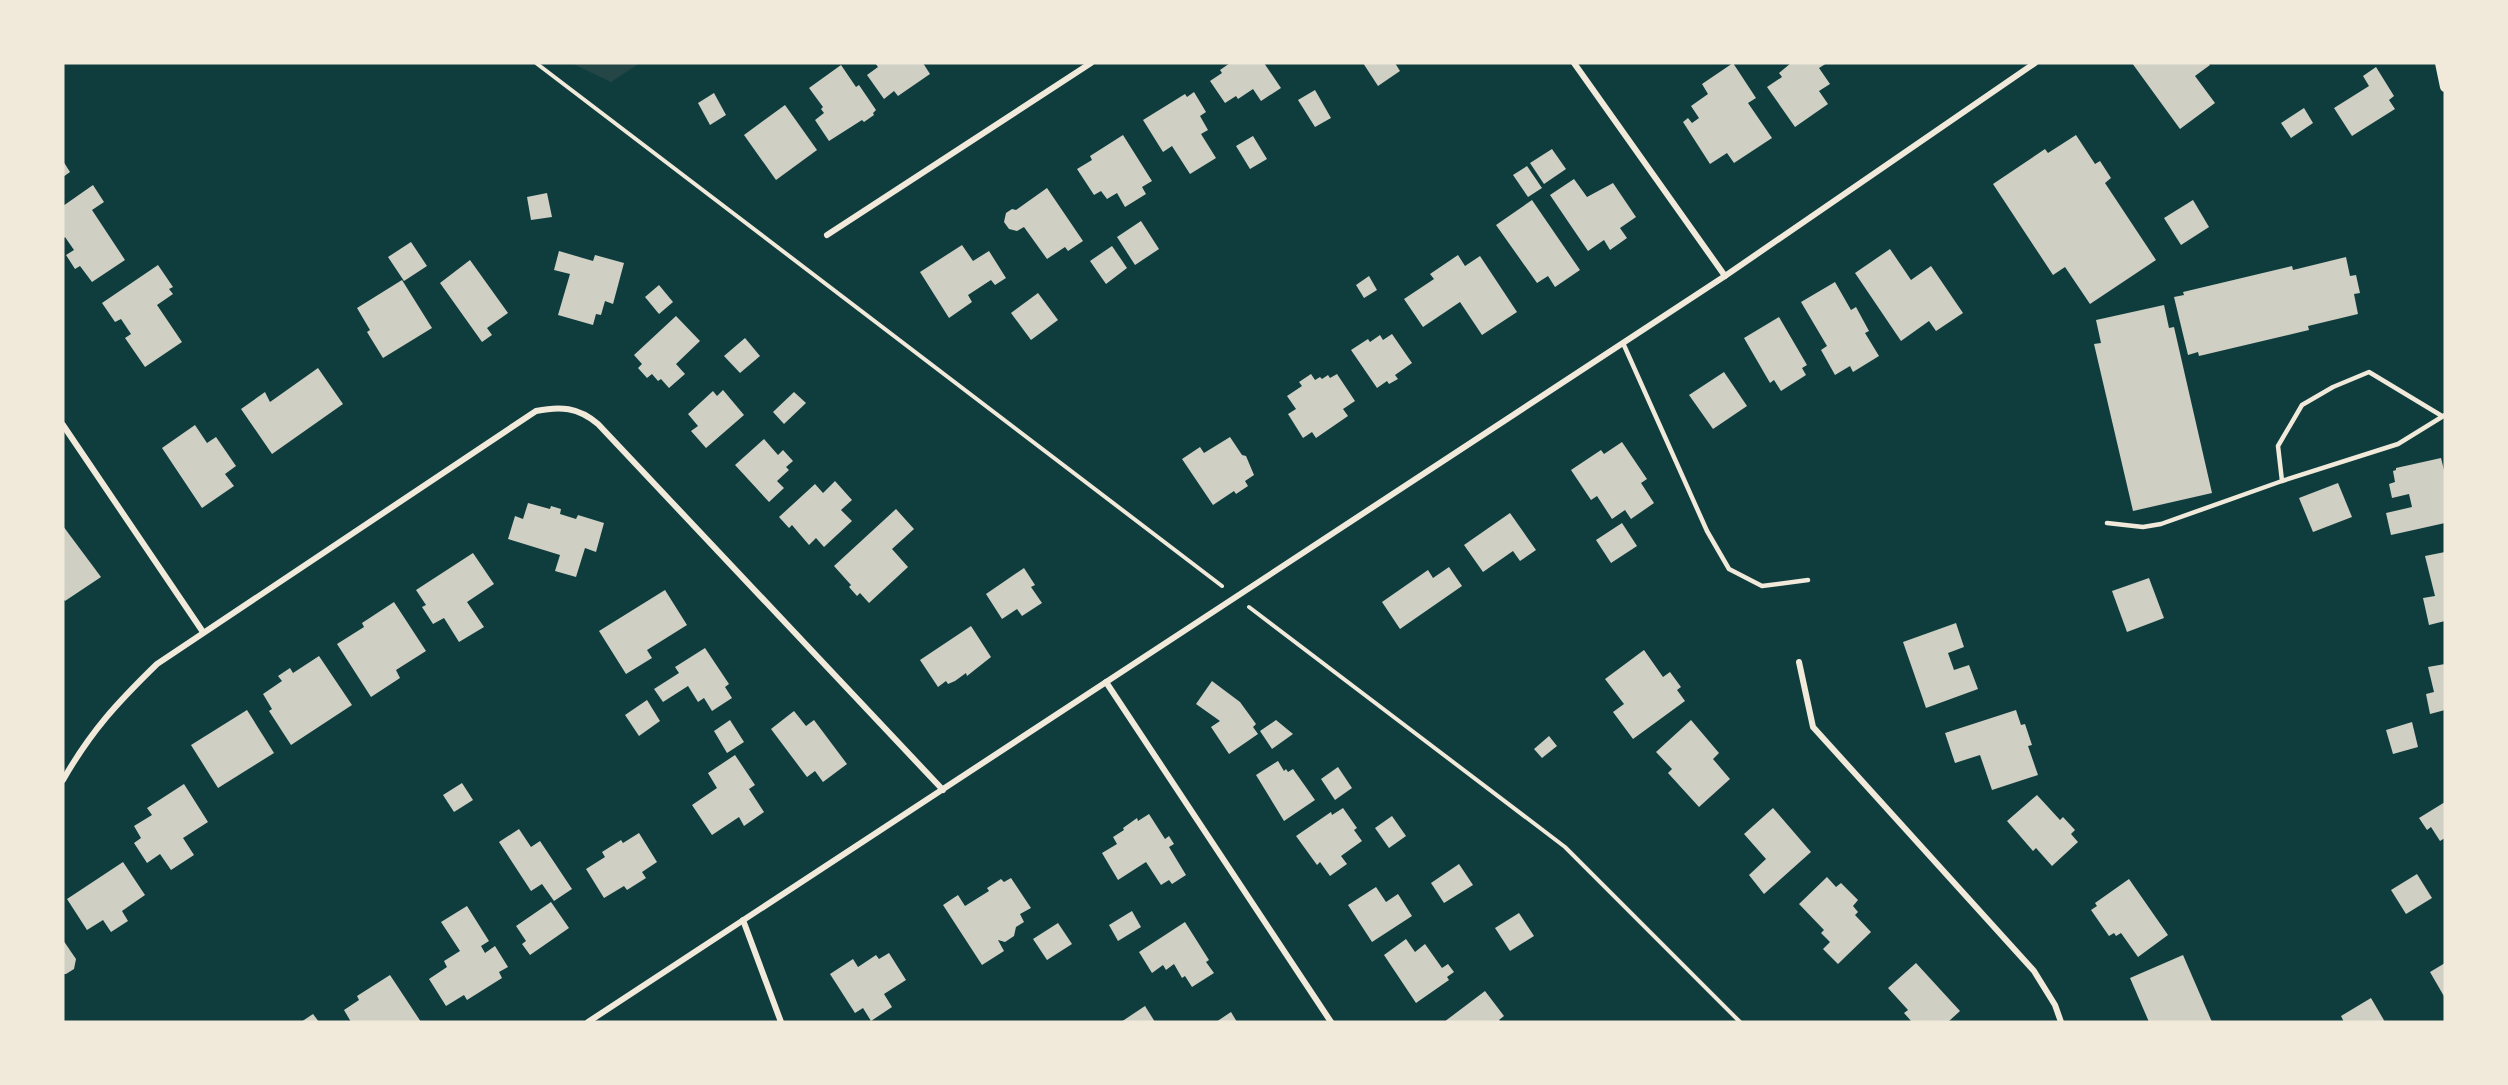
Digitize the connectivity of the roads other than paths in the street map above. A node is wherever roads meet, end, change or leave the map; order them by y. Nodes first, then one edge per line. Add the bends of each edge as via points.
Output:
1 (1091, 63) edge
2 (1574, 63) edge
3 (2035, 63) edge
4 (2440, 63) edge
5 (2445, 87) edge
6 (826, 235) dead end
7 (1725, 276) junction
8 (1623, 343) junction
9 (2444, 416) edge
10 (63, 425) edge
11 (2282, 481) junction
12 (2107, 523) dead end
13 (1808, 580) dead end
14 (203, 632) junction
15 (1799, 662) dead end
16 (1106, 682) junction
17 (63, 780) edge
18 (943, 790) junction
19 (743, 920) junction
20 (588, 1022) edge
21 (781, 1022) edge
22 (1331, 1022) edge
23 (2061, 1022) edge

1 - 6 street
2 - 7 street
3 - 7 street
4 - 5 street
7 - 8 street
8 - 13 lane via 1707,531 1729,569 1762,586
8 - 16 street
9 - 11 lane via 2398,444
9 - 11 lane via 2369,372 2302,405 2278,446
10 - 14 street
11 - 12 lane via 2161,524
14 - 17 street via 157,664 115,705 82,746
14 - 18 street via 536,411 574,409 590,417 609,435
15 - 23 street via 1813,727 2034,971
16 - 18 street
16 - 22 street
18 - 19 street
19 - 20 street
19 - 21 street

